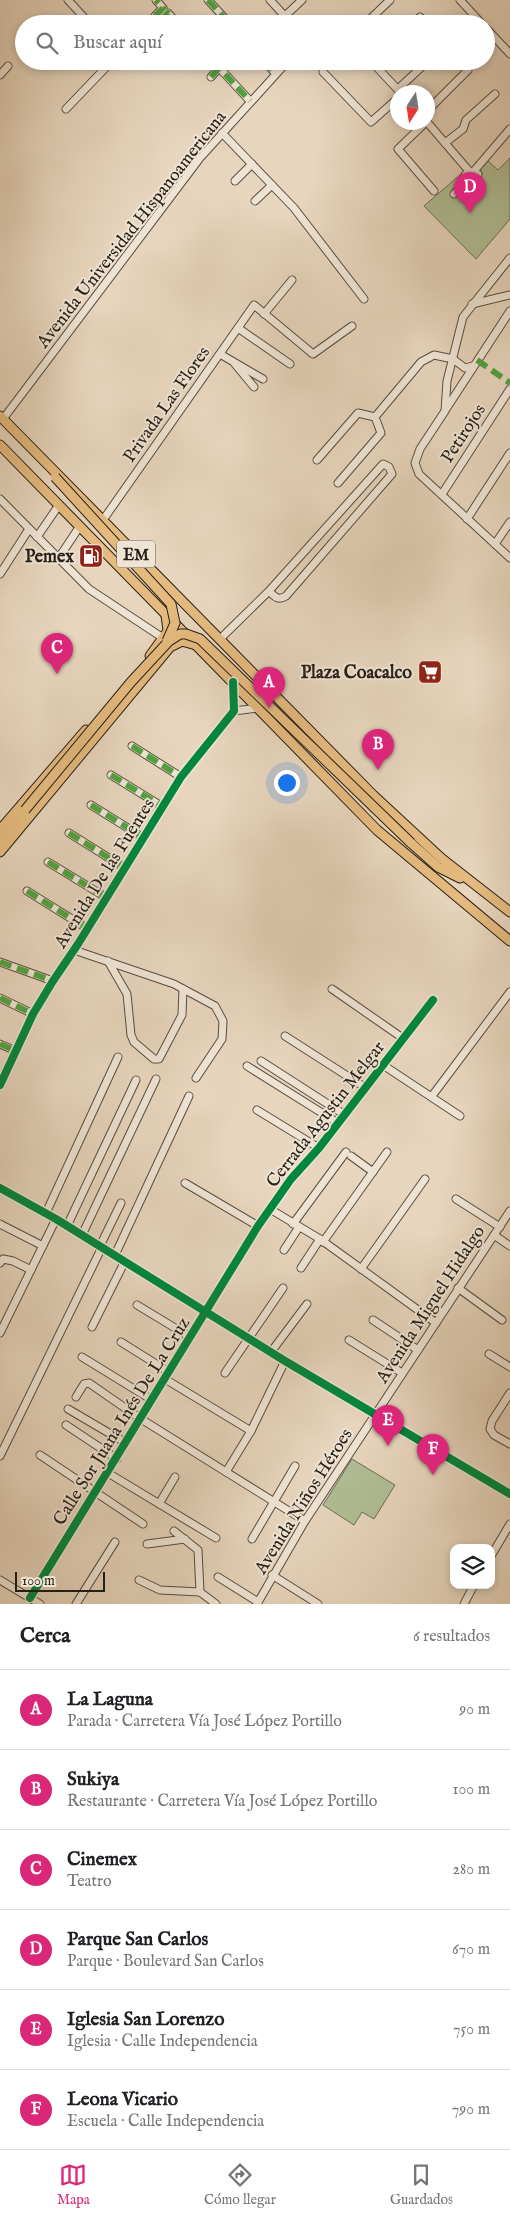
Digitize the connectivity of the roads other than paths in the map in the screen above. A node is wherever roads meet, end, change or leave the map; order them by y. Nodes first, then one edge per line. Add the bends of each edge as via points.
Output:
1 (68, 0) edge
2 (156, 0) edge
3 (208, 0) edge
4 (270, 0) edge
5 (302, 0) edge
6 (390, 0) edge
7 (460, 0) edge
8 (82, 15) edge
9 (160, 15) edge
10 (222, 15) edge
11 (285, 15) edge
12 (287, 15) edge
13 (374, 15) edge
14 (474, 15) edge
15 (495, 38) edge
16 (510, 54) edge
17 (8, 66) dead end
18 (103, 70) edge
19 (217, 70) edge
20 (221, 70) edge
21 (272, 70) edge
22 (278, 70) edge
23 (379, 70) edge
24 (419, 70) edge
25 (468, 70) dead end
26 (323, 72) dead end
27 (275, 73) junction
28 (0, 75) edge
29 (211, 77) dead end
30 (393, 85) edge
31 (405, 85) edge
32 (495, 94) dead end
33 (250, 101) junction
34 (435, 103) edge
35 (390, 105) edge
36 (66, 109) dead end
37 (510, 129) edge
38 (418, 130) edge
39 (434, 130) edge
40 (222, 133) junction
41 (445, 143) junction
42 (252, 164) junction
43 (472, 171) junction
44 (235, 181) dead end
45 (466, 181) junction
46 (272, 185) junction
47 (434, 190) dead end
48 (454, 194) dead end
49 (255, 200) dead end
50 (510, 258) edge
51 (292, 280) dead end
52 (510, 295) edge
53 (364, 299) dead end
54 (472, 304) junction
55 (510, 311) edge
56 (264, 314) junction
57 (352, 326) dead end
58 (238, 328) junction
59 (220, 354) junction
60 (453, 359) junction
61 (236, 364) junction
62 (290, 364) dead end
63 (473, 366) junction
64 (263, 379) dead end
65 (254, 387) dead end
66 (510, 389) edge
67 (445, 411) junction
68 (1, 417) edge
69 (375, 417) junction
70 (19, 436) junction
71 (0, 445) edge
72 (510, 453) edge
73 (317, 460) dead end
74 (338, 483) dead end
75 (442, 494) junction
76 (0, 499) edge
77 (59, 505) junction
78 (467, 519) junction
79 (103, 520) junction
80 (510, 522) edge
81 (80, 526) junction
82 (29, 529) junction
83 (37, 537) junction
84 (495, 544) junction
85 (510, 558) edge
86 (58, 559) junction
87 (0, 574) edge
88 (269, 591) junction
89 (163, 611) junction
90 (164, 638) junction
91 (220, 639) junction
92 (173, 645) junction
93 (200, 648) junction
94 (233, 682) junction
95 (258, 708) junction
96 (234, 711) junction
97 (132, 746) dead end
98 (112, 775) dead end
99 (181, 777) junction
100 (91, 805) dead end
101 (163, 807) junction
102 (26, 822) junction
103 (0, 830) edge
104 (68, 833) dead end
105 (144, 838) junction
106 (0, 841) edge
107 (0, 852) edge
108 (48, 862) dead end
109 (125, 868) junction
110 (475, 886) junction
111 (26, 891) dead end
112 (107, 898) junction
113 (510, 912) edge
114 (88, 929) junction
115 (510, 942) edge
116 (74, 950) junction
117 (108, 961) junction
118 (0, 962) edge
119 (53, 981) junction
120 (183, 989) junction
121 (332, 989) dead end
122 (510, 992) edge
123 (0, 998) edge
124 (433, 1000) dead end
125 (33, 1014) junction
126 (285, 1036) dead end
127 (404, 1039) junction
128 (0, 1044) edge
129 (16, 1051) junction
130 (118, 1057) dead end
131 (260, 1061) dead end
132 (383, 1065) junction
133 (247, 1066) dead end
134 (196, 1078) dead end
135 (156, 1079) dead end
136 (136, 1080) dead end
137 (0, 1085) edge
138 (366, 1088) junction
139 (189, 1096) dead end
140 (432, 1096) junction
141 (258, 1110) dead end
142 (345, 1114) junction
143 (460, 1116) dead end
144 (338, 1123) junction
145 (319, 1148) junction
146 (387, 1152) dead end
147 (373, 1172) junction
148 (425, 1179) dead end
149 (185, 1183) dead end
150 (0, 1188) edge
151 (456, 1199) dead end
152 (121, 1204) dead end
153 (270, 1209) junction
154 (510, 1211) edge
155 (46, 1213) junction
156 (56, 1219) junction
157 (0, 1224) edge
158 (67, 1226) junction
159 (258, 1226) junction
160 (296, 1226) junction
161 (500, 1226) junction
162 (82, 1235) junction
163 (494, 1235) junction
164 (321, 1241) junction
165 (43, 1246) junction
166 (510, 1246) edge
167 (101, 1247) junction
168 (284, 1250) dead end
169 (115, 1255) junction
170 (125, 1261) junction
171 (0, 1263) edge
172 (302, 1268) dead end
173 (31, 1270) junction
174 (361, 1270) junction
175 (283, 1288) dead end
176 (458, 1288) junction
177 (307, 1304) dead end
178 (137, 1305) dead end
179 (205, 1312) junction
180 (372, 1320) dead end
181 (502, 1320) dead end
182 (436, 1323) junction
183 (92, 1327) dead end
184 (0, 1332) edge
185 (190, 1337) junction
186 (250, 1340) junction
187 (349, 1340) dead end
188 (121, 1342) dead end
189 (418, 1350) junction
190 (271, 1352) junction
191 (489, 1354) dead end
192 (82, 1357) dead end
193 (285, 1361) junction
194 (510, 1367) edge
195 (169, 1372) junction
196 (225, 1373) dead end
197 (402, 1374) junction
198 (165, 1379) junction
199 (510, 1393) edge
200 (76, 1397) dead end
201 (152, 1400) junction
202 (68, 1409) dead end
203 (376, 1414) junction
204 (141, 1419) junction
205 (66, 1425) dead end
206 (251, 1431) junction
207 (126, 1443) junction
208 (510, 1444) edge
209 (40, 1455) dead end
210 (0, 1456) edge
211 (116, 1459) junction
212 (295, 1466) dead end
213 (226, 1472) junction
214 (108, 1473) junction
215 (175, 1477) dead end
216 (95, 1492) junction
217 (510, 1494) edge
218 (274, 1502) junction
219 (159, 1504) junction
220 (305, 1521) junction
221 (143, 1524) dead end
222 (510, 1524) edge
223 (174, 1531) dead end
224 (503, 1535) junction
225 (216, 1538) dead end
226 (252, 1538) dead end
227 (185, 1539) junction
228 (510, 1540) edge
229 (115, 1542) dead end
230 (147, 1544) dead end
231 (495, 1549) edge
232 (272, 1576) junction
233 (218, 1577) dead end
234 (0, 1580) edge
235 (139, 1580) dead end
236 (472, 1589) edge
237 (200, 1592) junction
238 (30, 1598) junction
239 (257, 1603) edge
240 (40, 1604) edge
241 (76, 1604) edge
242 (216, 1604) edge
243 (318, 1604) edge
244 (464, 1604) edge

1 - 8 street
2 - 9 street via 163,8
3 - 10 street
4 - 11 street
5 - 12 street
6 - 13 street
7 - 14 street
15 - 16 street
17 - 28 street
18 - 36 street
19 - 29 street
20 - 33 street
21 - 27 street
22 - 27 street, Avenida Universidad Hispanoamericana
23 - 30 street
24 - 31 street
25 - 34 street
26 - 35 street via 371,122
27 - 33 street, Avenida Universidad Hispanoamericana
32 - 41 street via 466,120 463,129
33 - 40 street, Avenida Universidad Hispanoamericana
37 - 43 street
38 - 47 street via 398,149
39 - 41 street
40 - 42 street
40 - 68 street, Avenida Universidad Hispanoamericana
41 - 43 street
42 - 44 street
42 - 46 street
43 - 45 street via 466,175
43 - 45 street via 478,174 476,183
45 - 48 street
46 - 49 street
46 - 53 street via 294,208
50 - 54 street
51 - 56 street
52 - 54 street
54 - 60 street via 463,317
55 - 63 street
56 - 57 street via 313,354
56 - 58 street, Privada Las Flores via 254,305
58 - 59 street, Privada Las Flores
58 - 62 street
59 - 61 street
59 - 79 street, Privada Las Flores
60 - 63 street via 465,368
60 - 67 street via 447,381
60 - 69 street via 434,355 421,362
61 - 64 street
61 - 65 street
63 - 67 street
66 - 75 street, Petirojos
67 - 75 street via 420,449 415,463 419,474
68 - 70 main road, EM
69 - 73 street via 358,413
69 - 74 street via 381,433
70 - 79 main road, EM
70 - 102 main road, bridge via 171,604 175,624 166,643 51,785
71 - 77 main road, EM
72 - 78 street
75 - 78 street
76 - 82 street
77 - 81 main road, EM
77 - 83 street
78 - 84 street
79 - 91 main road, EM
80 - 84 street
81 - 86 street
81 - 89 main road, EM
82 - 83 street
82 - 87 street
83 - 86 street
84 - 85 street
86 - 90 street via 89,589
88 - 88 street via 383,464 389,467 392,474 286,596 276,598
88 - 91 street
89 - 90 main road via 168,624
89 - 93 main road, EM
90 - 92 street
90 - 103 main road
91 - 110 main road, EM via 378,800
92 - 93 main road via 188,642
92 - 102 main road
93 - 94 main road, EM
94 - 95 main road, EM
94 - 96 street
95 - 96 street
95 - 115 main road, EM via 377,830
96 - 99 street, Avenida De las Fuentes
97 - 99 street
98 - 101 street
99 - 101 street, Avenida De las Fuentes
100 - 105 street
101 - 105 street, Avenida De las Fuentes
102 - 107 main road
104 - 109 street
105 - 109 street, Avenida De las Fuentes
106 - 110 main road, bridge via 131,682 173,637 186,634 200,640 438,867
108 - 112 street
109 - 112 street, Avenida De las Fuentes
110 - 113 main road, EM
111 - 114 street
112 - 114 street, Avenida De las Fuentes
114 - 116 street, Avenida De las Fuentes
116 - 117 street
116 - 119 street, Avenida De las Fuentes
117 - 120 street
117 - 120 street via 127,994 134,1042 154,1059 159,1059 182,1015
118 - 119 street
119 - 125 street, Avenida De las Fuentes
120 - 134 street via 215,1006 223,1021 222,1039
121 - 127 street, Cerrada Agustin Melgar
122 - 140 street
123 - 125 street
124 - 127 street
125 - 129 street, Avenida De las Fuentes
126 - 138 street
127 - 132 street, Cerrada Agustin Melgar
128 - 129 street
129 - 137 street, Avenida De las Fuentes
130 - 155 street
131 - 142 street
132 - 138 street, Cerrada Agustin Melgar
132 - 140 street
133 - 144 street
135 - 162 street
136 - 158 street
138 - 142 street, Cerrada Agustin Melgar
139 - 169 street
140 - 143 street
141 - 145 street
142 - 144 street, Cerrada Agustin Melgar
144 - 145 street, Cerrada Agustin Melgar
145 - 153 street, Cerrada Agustin Melgar via 291,1178
146 - 147 street
147 - 160 street via 348,1154
147 - 164 street
148 - 174 street
149 - 159 street
150 - 155 street
151 - 161 street
152 - 167 street
153 - 159 street, Calle Sor Juana Inés De La Cruz
153 - 160 street
154 - 161 street, Avenida Miguel Hidalgo
155 - 156 street
156 - 158 street
156 - 165 street
157 - 165 street
158 - 162 street
159 - 179 street, Calle Sor Juana Inés De La Cruz
160 - 164 street
160 - 168 street
161 - 163 street, Avenida Miguel Hidalgo
162 - 167 street
163 - 166 street
163 - 176 street, Avenida Miguel Hidalgo
164 - 172 street
164 - 174 street
165 - 173 street
167 - 169 street
167 - 210 street
169 - 170 street
170 - 179 street
170 - 183 street
171 - 173 street via 3,1260 13,1261
173 - 184 street
174 - 182 street
175 - 186 street
176 - 181 street
176 - 182 street, Avenida Miguel Hidalgo
177 - 190 street
178 - 185 street
179 - 185 street, Calle Sor Juana Inés De La Cruz
179 - 186 street
180 - 189 street
182 - 189 street, Avenida Miguel Hidalgo
185 - 195 street, Calle Sor Juana Inés De La Cruz
186 - 190 street
186 - 196 street
187 - 197 street
188 - 195 street
189 - 197 street, Avenida Miguel Hidalgo
190 - 193 street
191 - 194 street
192 - 201 street
193 - 203 street
193 - 206 street
195 - 198 street, Calle Sor Juana Inés De La Cruz
197 - 203 street, Avenida Miguel Hidalgo
198 - 201 street, Calle Sor Juana Inés De La Cruz
198 - 206 street
199 - 208 street via 490,1429
200 - 204 street via 84,1384 89,1384
201 - 204 street, Calle Sor Juana Inés De La Cruz
202 - 207 street
203 - 217 street
203 - 220 street, Avenida Niños Héroes
204 - 207 street, Calle Sor Juana Inés De La Cruz
204 - 213 street
205 - 211 street
206 - 213 street
207 - 211 street, Calle Sor Juana Inés De La Cruz
209 - 216 street
211 - 214 street, Calle Sor Juana Inés De La Cruz
212 - 218 street
213 - 218 street
214 - 216 street, Calle Sor Juana Inés De La Cruz
214 - 219 street
215 - 219 street
216 - 221 street
216 - 238 street, Calle Sor Juana Inés De La Cruz
218 - 220 street
218 - 226 street
219 - 225 street
220 - 232 street, Avenida Niños Héroes
222 - 224 street
223 - 227 street
224 - 228 street
224 - 231 street
227 - 230 street
227 - 237 street via 198,1550
229 - 241 street
232 - 239 street, Avenida Niños Héroes
232 - 243 street
233 - 239 street
234 - 238 street
235 - 237 street via 160,1590
236 - 244 street
237 - 242 street
238 - 240 street

